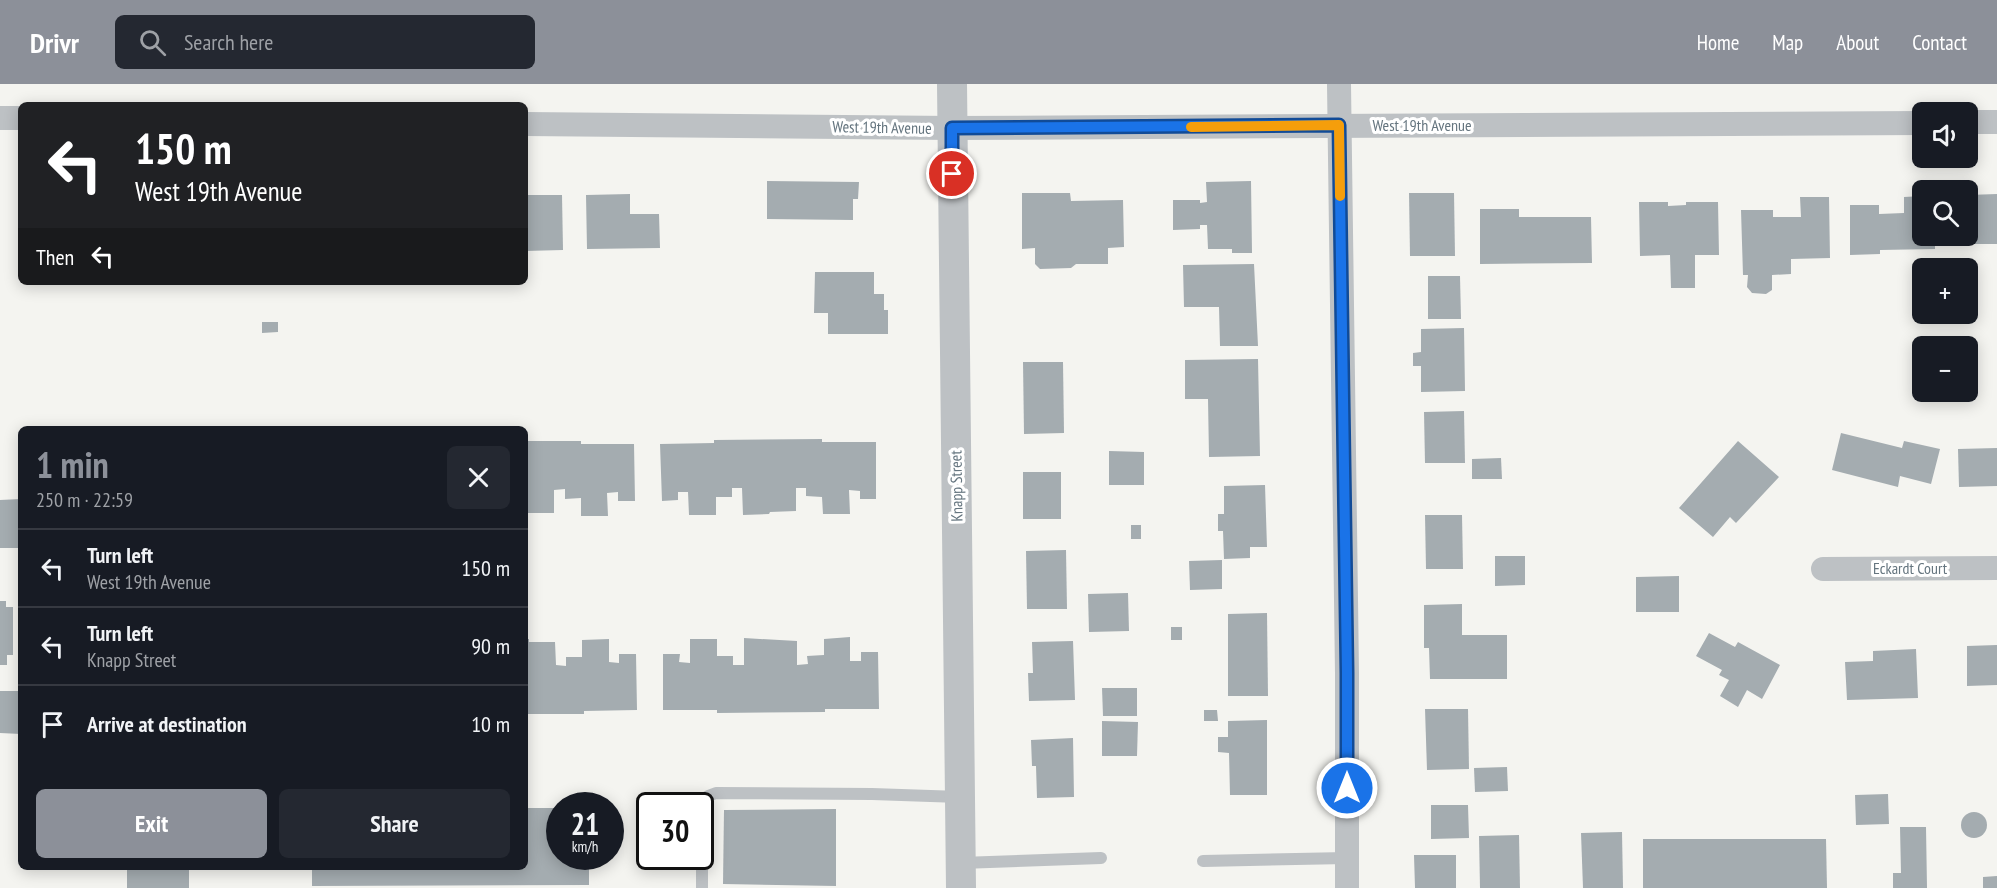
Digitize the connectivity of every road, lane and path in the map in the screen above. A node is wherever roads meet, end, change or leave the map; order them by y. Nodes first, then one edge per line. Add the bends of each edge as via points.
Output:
1 (952, 84) edge
2 (1339, 84) edge
3 (0, 118) edge
4 (18, 118) edge
5 (1978, 122) edge
6 (1997, 122) edge
7 (1912, 123) edge
8 (528, 124) edge
9 (1339, 125) junction
10 (952, 128) junction
11 (1997, 568) edge
12 (1823, 569) dead end
13 (960, 797) junction
14 (1101, 858) dead end
15 (1347, 858) junction
16 (1203, 861) dead end
17 (961, 875) edge
18 (702, 888) edge
19 (1347, 888) edge

1 - 10 street, Knapp Street
2 - 9 street
3 - 4 street
5 - 6 street
7 - 9 street, West 19th Avenue
8 - 10 street, West 19th Avenue
9 - 10 street, West 19th Avenue
9 - 15 street
10 - 13 street, Knapp Street
11 - 12 street, Eckardt Court
13 - 17 street, Knapp Street
13 - 18 lane via 708,796 702,803
14 - 17 lane
15 - 16 lane
15 - 19 street

